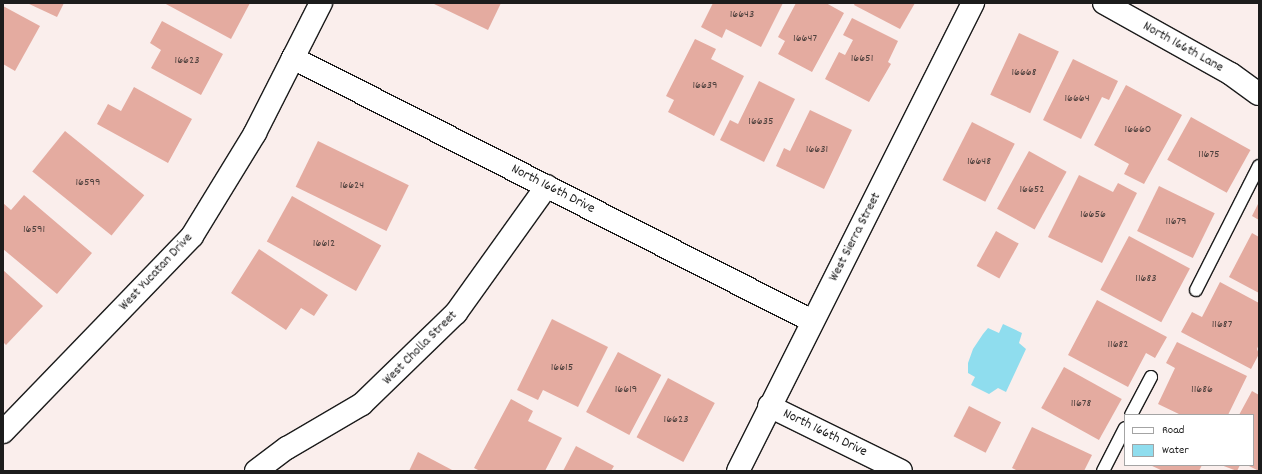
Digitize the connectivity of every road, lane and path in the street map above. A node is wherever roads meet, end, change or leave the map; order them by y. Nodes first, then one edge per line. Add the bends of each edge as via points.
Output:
1 (321, 3) edge
2 (973, 3) edge
3 (1104, 3) edge
4 (293, 58) junction
5 (1259, 94) edge
6 (1259, 166) edge
7 (547, 186) junction
8 (1196, 290) dead end
9 (812, 321) junction
10 (1151, 377) dead end
11 (770, 406) junction
12 (1132, 414) edge
13 (1124, 430) edge
14 (3, 432) edge
15 (256, 471) edge
16 (738, 471) edge
17 (901, 471) edge
18 (1103, 471) edge

1 - 4 street, West Yucatan Drive
2 - 9 street, West Sierra Street
3 - 5 street, North 166th Lane via 1231,74
4 - 7 street, North 166th Drive
4 - 14 street, West Yucatan Drive via 255,133 192,236
6 - 8 lane
7 - 9 street, North 166th Drive
7 - 15 street, West Cholla Street via 450,319 362,404 287,448
9 - 11 street, West Sierra Street
10 - 12 lane
11 - 16 street, West Sierra Street
11 - 17 street, North 166th Drive
13 - 18 lane

